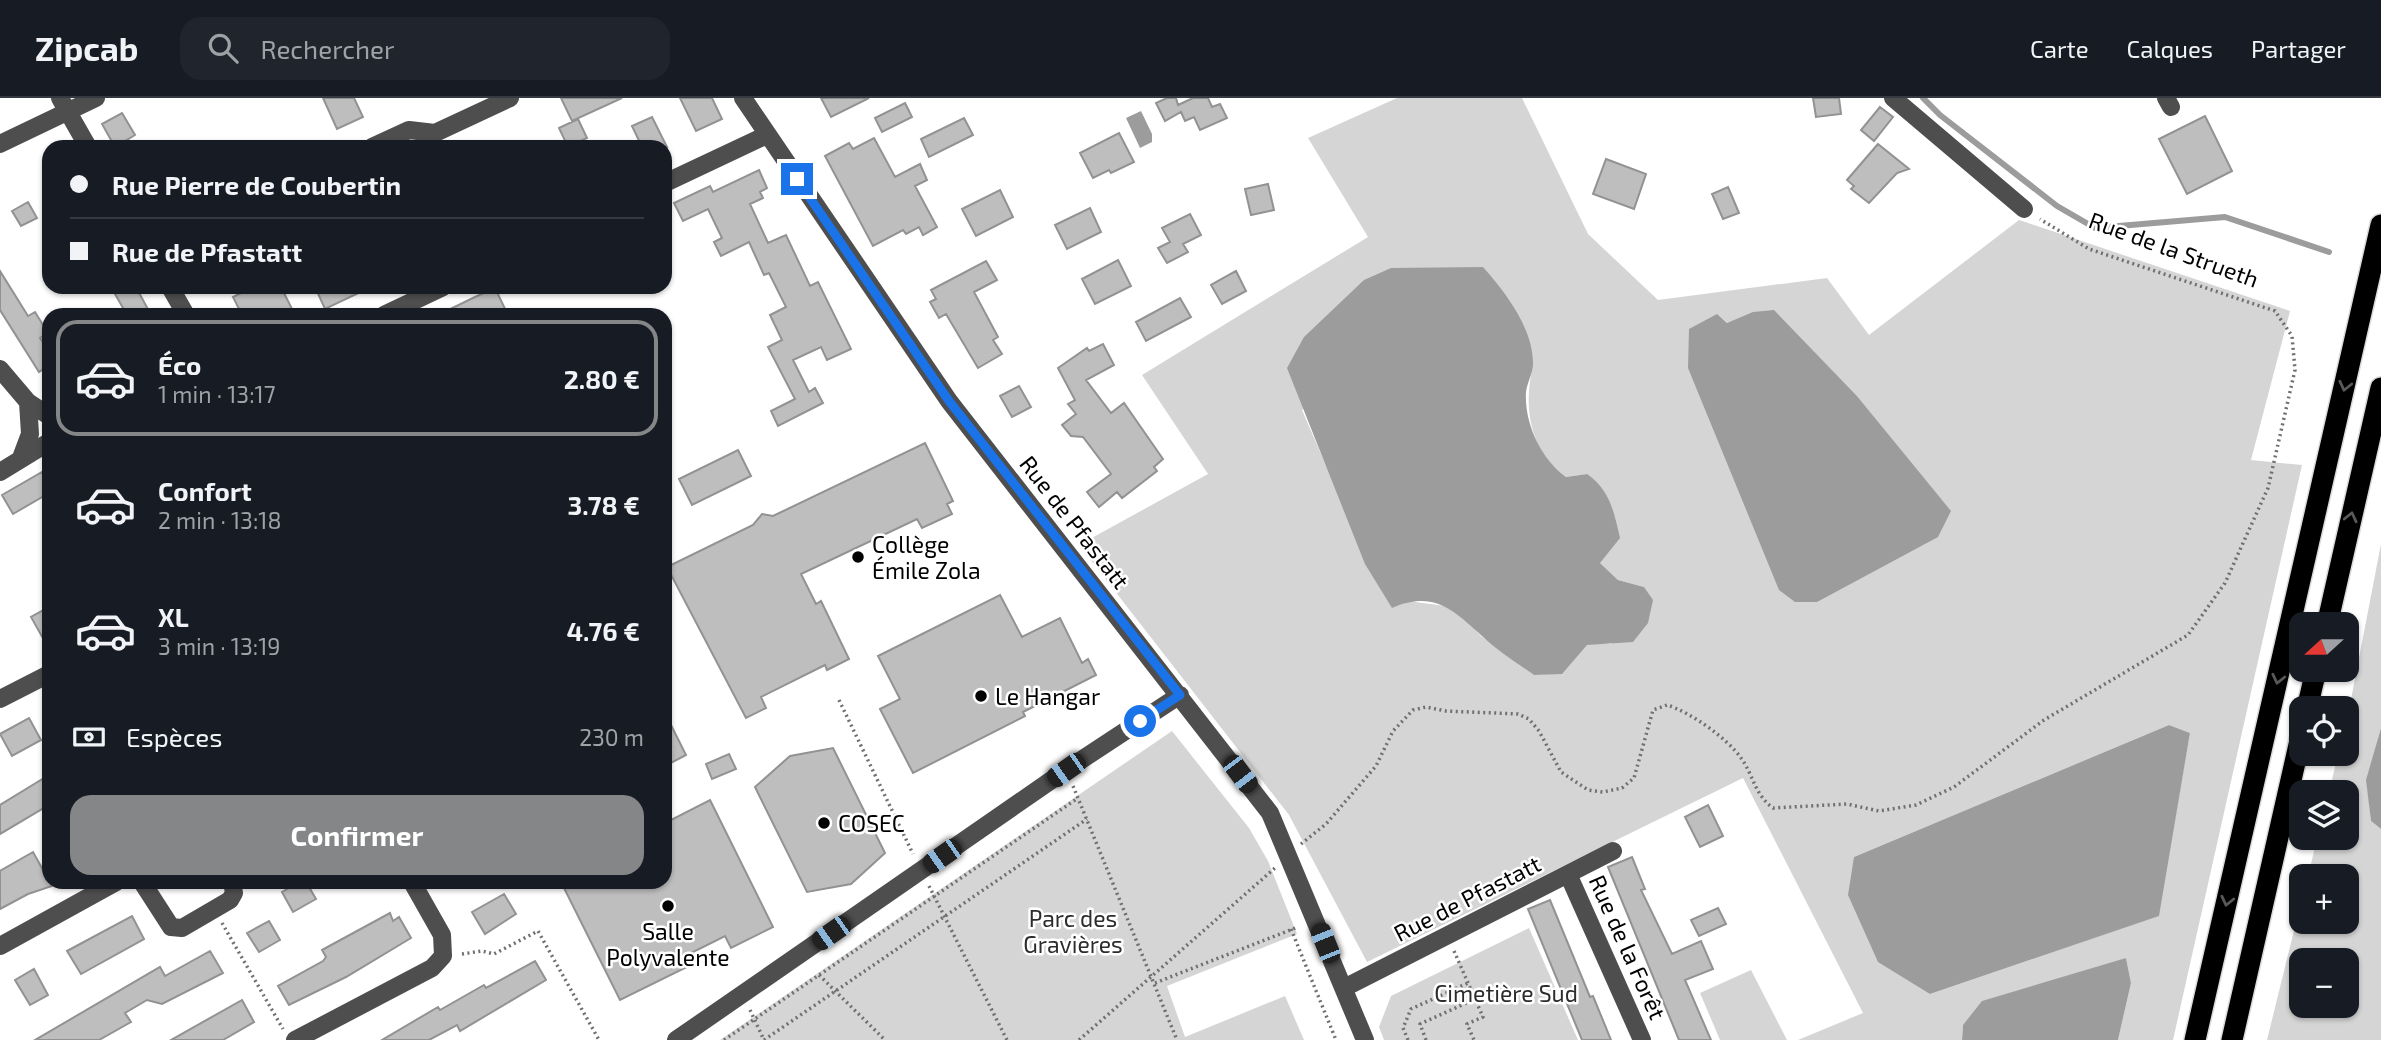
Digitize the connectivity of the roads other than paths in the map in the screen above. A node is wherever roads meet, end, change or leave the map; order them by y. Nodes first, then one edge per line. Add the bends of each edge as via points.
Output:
1 (96, 98) edge
2 (510, 98) edge
3 (743, 98) edge
4 (1894, 98) edge
5 (64, 105) edge
6 (767, 135) junction
7 (84, 140) edge
8 (387, 140) edge
9 (0, 144) edge
10 (672, 180) edge
11 (2024, 209) road end
12 (2381, 226) edge
13 (428, 294) edge
14 (399, 308) edge
15 (0, 369) edge
16 (2381, 388) edge
17 (28, 402) junction
18 (42, 411) edge
19 (42, 446) edge
20 (21, 458) junction
21 (0, 472) edge
22 (2330, 612) edge
23 (42, 678) edge
24 (1180, 695) junction
25 (0, 699) edge
26 (2294, 766) edge
27 (1613, 851) dead end
28 (1568, 874) junction
29 (103, 889) edge
30 (147, 889) edge
31 (233, 889) edge
32 (416, 889) edge
33 (0, 946) edge
34 (1344, 988) junction
35 (290, 1036) edge
36 (676, 1040) edge
37 (1365, 1040) edge
38 (1642, 1040) edge
39 (2195, 1040) edge
40 (2232, 1040) edge

1 - 5 street
2 - 8 street via 435,133 409,130
3 - 6 street, Rue de Pfastatt
4 - 11 street
5 - 7 street
5 - 9 street
6 - 10 street
6 - 24 street, Rue de Pfastatt via 949,401
12 -> 39 highway
13 - 14 street
15 - 17 street
22 -> 16 highway
17 - 18 street
17 - 20 street via 30,434
19 - 20 street
20 - 21 street
23 - 25 street
24 - 34 street, Rue de Pfastatt via 1269,813
24 - 36 street
26 - 40 highway
27 - 28 street, Rue de Pfastatt
28 - 34 street, Rue de Pfastatt via 1406,962
28 - 38 street, Rue de la Forêt
29 - 33 street
30 - 31 street via 171,927 182,928 214,909
32 - 35 street via 442,935 443,956 432,968
34 - 37 street, Rue de Pfastatt

